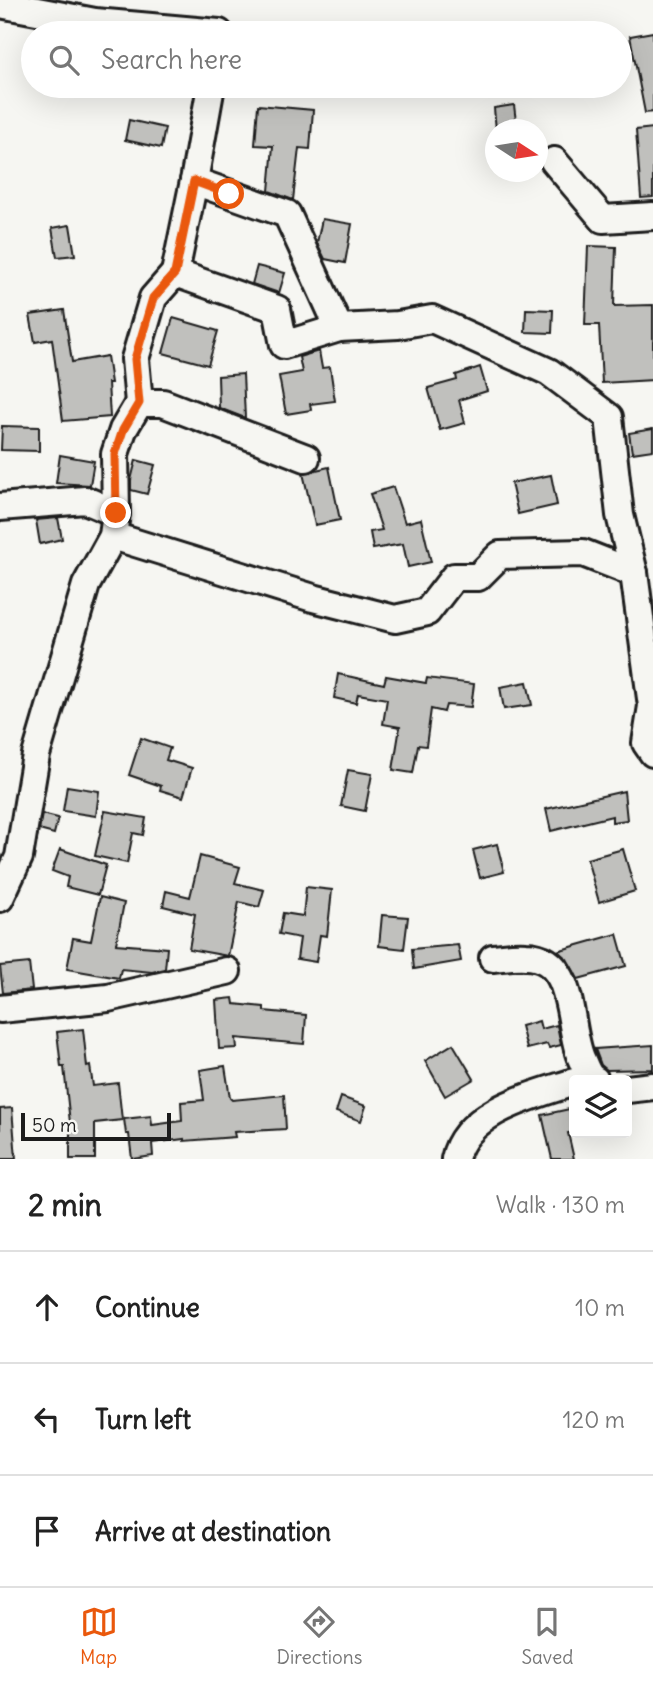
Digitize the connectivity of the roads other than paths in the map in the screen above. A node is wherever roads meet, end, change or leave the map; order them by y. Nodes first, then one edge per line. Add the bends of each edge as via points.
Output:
1 (0, 4) edge
2 (90, 21) edge
3 (209, 98) edge
4 (554, 161) dead end
5 (194, 181) junction
6 (653, 216) edge
7 (175, 273) junction
8 (339, 328) junction
9 (139, 403) junction
10 (306, 458) dead end
11 (0, 507) edge
12 (114, 524) junction
13 (634, 573) junction
14 (653, 753) edge
15 (0, 898) edge
16 (493, 958) dead end
17 (227, 971) dead end
18 (0, 1009) edge
19 (584, 1075) edge
20 (569, 1085) edge
21 (653, 1086) edge
22 (632, 1088) edge
23 (456, 1159) edge

1 - 2 street
3 - 5 street
4 - 6 street via 603,219
5 - 7 street
5 - 8 street via 287,214
7 - 8 street via 277,309 284,345
7 - 9 street via 153,298 135,359
8 - 13 street via 432,319 549,372 609,417 620,515
9 - 10 street via 163,403
9 - 12 street via 115,454
11 - 12 street via 85,500
12 - 13 street via 313,598 395,619 427,612 454,577 478,577 500,555 583,553
12 - 15 street via 86,585 36,755 19,857
13 - 14 street via 652,706 646,743
16 - 19 street via 529,956 550,963 564,981
17 - 18 street via 108,998
20 - 23 street via 490,1113 464,1137
21 - 22 street

